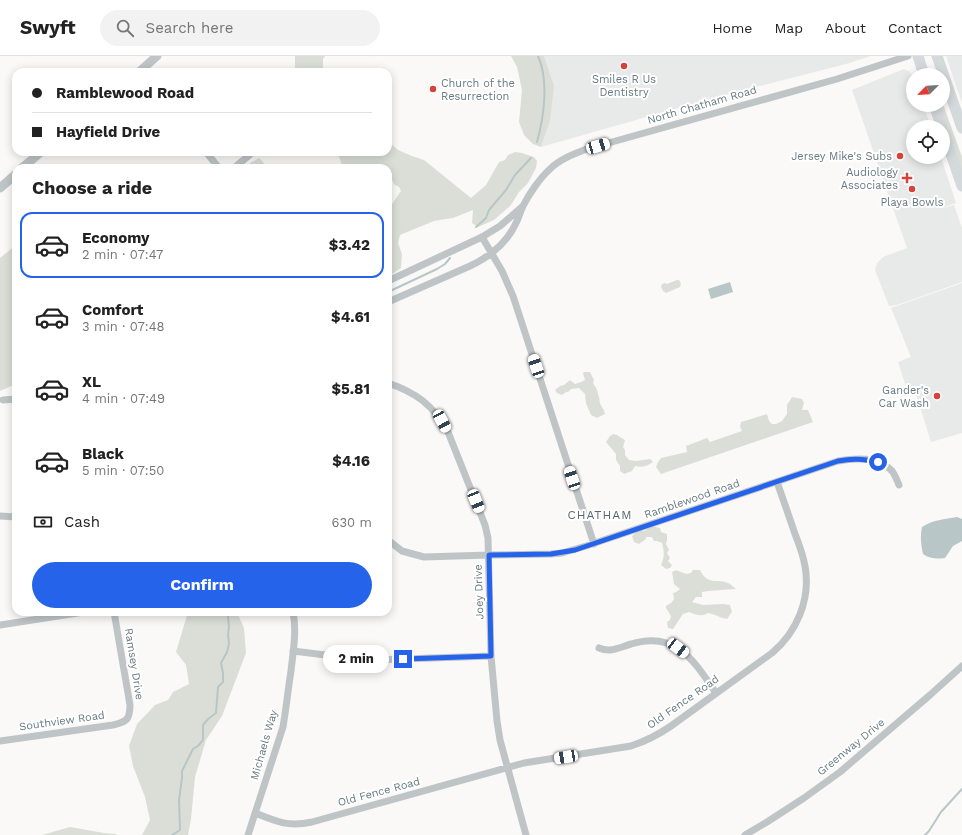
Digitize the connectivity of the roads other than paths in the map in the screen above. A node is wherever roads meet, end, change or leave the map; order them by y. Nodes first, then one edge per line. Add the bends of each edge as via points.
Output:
1 (157, 56) edge
2 (908, 56) edge
3 (918, 56) edge
4 (937, 56) edge
5 (144, 68) edge
6 (922, 68) edge
7 (962, 128) edge
8 (950, 151) edge
9 (36, 156) edge
10 (209, 156) edge
11 (248, 156) edge
12 (27, 164) edge
13 (216, 164) edge
14 (239, 164) edge
15 (12, 178) edge
16 (962, 186) edge
17 (0, 188) edge
18 (523, 206) junction
19 (482, 237) junction
20 (492, 254) junction
21 (392, 279) edge
22 (392, 300) edge
23 (392, 385) edge
24 (12, 399) edge
25 (2, 400) dead end
26 (776, 482) junction
27 (899, 485) dead end
28 (0, 516) edge
29 (12, 517) edge
30 (392, 543) edge
31 (594, 544) junction
32 (489, 555) junction
33 (58, 616) edge
34 (115, 616) edge
35 (293, 616) edge
36 (0, 625) edge
37 (599, 648) dead end
38 (293, 651) junction
39 (491, 656) junction
40 (962, 666) edge
41 (716, 693) junction
42 (127, 719) joint
43 (0, 741) edge
44 (507, 767) junction
45 (255, 813) junction
46 (248, 835) edge
47 (526, 835) edge
48 (745, 835) edge

1 - 5 street
2 - 18 street, North Chatham Road via 837,79 573,154 550,168
3 - 6 main road
4 - 7 main road
8 - 16 main road
9 - 12 street
10 - 13 street
11 - 14 street
15 - 17 street
18 - 19 street, North Chatham Road via 500,226
18 - 20 street, North Chatham Road via 507,238
19 - 20 street
19 - 21 street, North Chatham Road
20 - 22 street, North Chatham Road
20 - 31 street via 512,296
23 - 32 street, Joey Drive via 423,400 442,421 485,525
24 - 25 street
26 - 27 street, Ramblewood Road via 838,461 860,459 886,466
26 - 31 street, Ramblewood Road
26 - 41 street, Old Fence Road via 805,566 805,597 801,614 781,645
28 - 29 street
30 - 32 street, Ramblewood Road via 402,551 424,557
31 - 32 street, Ramblewood Road via 551,554
32 - 39 street, Joey Drive
33 - 36 street
34 - 42 street, Ramsey Drive via 130,705
35 - 38 street, Michaels Way
37 - 41 street via 615,650 636,642 666,643 688,655
38 - 39 street via 363,660
38 - 45 street, Michaels Way via 283,727
39 - 44 street, Joey Drive via 497,721
40 - 48 street, Greenway Drive via 840,772
41 - 44 street, Old Fence Road via 644,742 618,749
42 - 43 street, Southview Road via 120,723
44 - 45 street, Old Fence Road via 300,824 277,822
44 - 47 street, Joey Drive
45 - 46 street, Michaels Way

